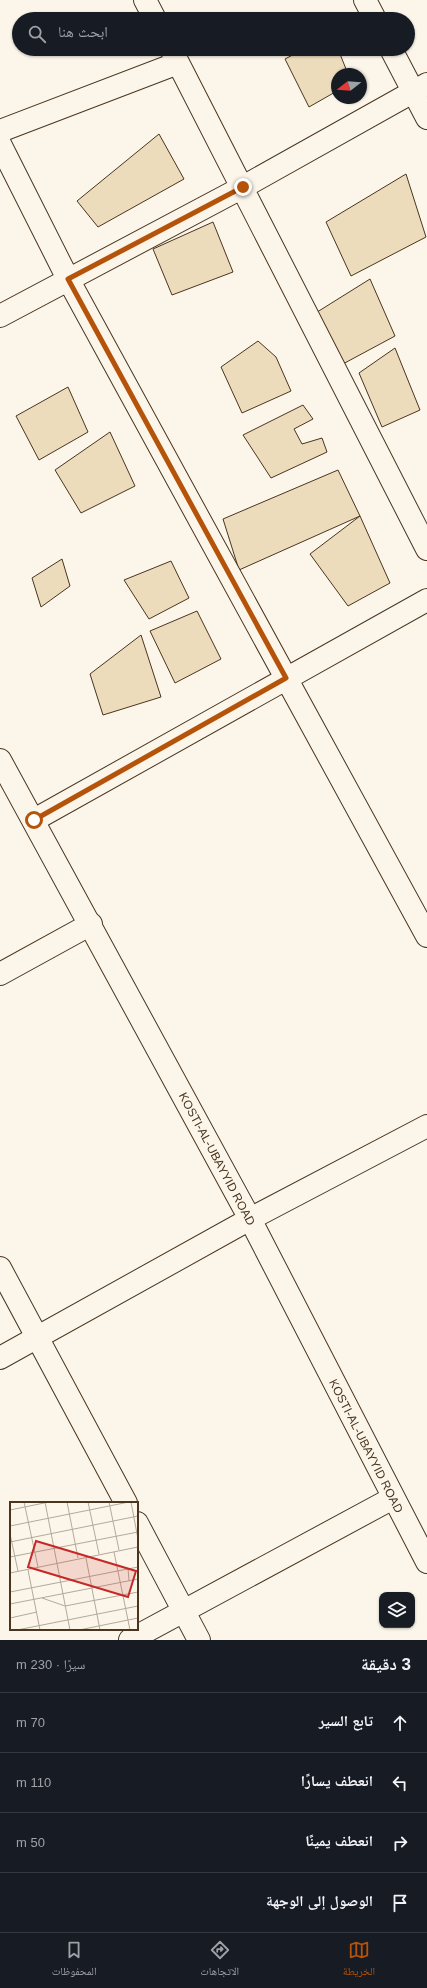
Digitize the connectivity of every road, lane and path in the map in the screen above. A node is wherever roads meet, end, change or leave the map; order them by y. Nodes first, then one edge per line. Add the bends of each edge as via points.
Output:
1 (145, 0) edge
2 (365, 0) edge
3 (151, 12) edge
4 (371, 12) edge
5 (174, 56) edge
6 (396, 56) edge
7 (420, 88) edge
8 (427, 118) edge
9 (0, 131) edge
10 (0, 144) edge
11 (243, 187) junction
12 (68, 279) junction
13 (0, 316) edge
14 (427, 549) edge
15 (427, 600) edge
16 (286, 678) junction
17 (0, 760) edge
18 (34, 820) junction
19 (91, 924) junction
20 (427, 936) edge
21 (0, 974) edge
22 (427, 1126) edge
23 (250, 1219) junction
24 (0, 1268) edge
25 (38, 1338) junction
26 (0, 1358) edge
27 (393, 1498) junction
28 (125, 1502) edge
29 (138, 1525) edge
30 (427, 1562) edge
31 (184, 1610) junction
32 (130, 1640) edge
33 (199, 1640) edge

1 - 3 main road
2 - 4 main road
5 - 9 main road
5 - 11 main road
6 - 7 main road
7 - 8 main road
7 - 11 main road
10 - 12 main road
11 - 12 main road
11 - 14 main road
12 - 13 main road
12 - 16 main road
15 - 16 main road
16 - 18 main road
16 - 20 main road
17 - 18 main road, KOSTI-AL-UBAYYID ROAD
18 - 19 main road, KOSTI-AL-UBAYYID ROAD
19 - 21 main road
19 - 23 main road, KOSTI-AL-UBAYYID ROAD
22 - 23 main road
23 - 25 main road
23 - 27 main road, KOSTI-AL-UBAYYID ROAD
24 - 25 main road
25 - 26 main road
25 - 28 main road
27 - 30 main road, KOSTI-AL-UBAYYID ROAD
27 - 31 main road
29 - 31 main road
31 - 32 main road
31 - 33 main road

